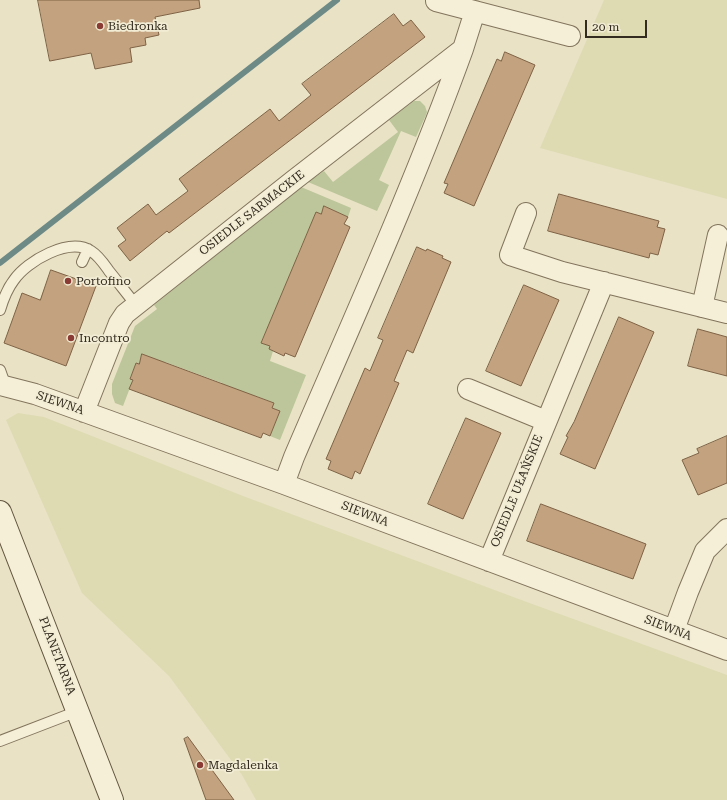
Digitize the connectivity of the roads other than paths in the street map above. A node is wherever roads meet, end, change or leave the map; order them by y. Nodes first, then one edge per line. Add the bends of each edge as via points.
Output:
1 (436, 1) dead end
2 (476, 11) junction
3 (570, 36) dead end
4 (463, 49) junction
5 (526, 213) dead end
6 (718, 235) dead end
7 (88, 249) junction
8 (82, 262) dead end
9 (604, 282) junction
10 (136, 305) junction
11 (702, 307) junction
12 (0, 310) edge
13 (727, 313) edge
14 (2, 381) edge
15 (468, 389) dead end
16 (84, 412) junction
17 (546, 421) junction
18 (284, 484) junction
19 (0, 512) edge
20 (727, 529) edge
21 (489, 561) junction
22 (674, 630) junction
23 (727, 650) edge
24 (78, 711) junction
25 (0, 741) edge
26 (112, 800) edge

1 - 2 street
2 - 3 street
2 - 4 street
4 - 10 street, OSIEDLE SARMACKIE
4 - 18 street
5 - 9 street via 510,255
6 - 11 street
7 - 8 lane
7 - 10 lane via 101,260
7 - 12 lane via 67,248 40,258 14,280
9 - 11 street
9 - 17 street, OSIEDLE UŁAŃSKIE
10 - 16 street, OSIEDLE SARMACKIE via 119,323
11 - 13 street
14 - 16 street, SIEWNA
15 - 17 street, OSIEDLE UŁAŃSKIE
16 - 18 street, SIEWNA
17 - 21 street, OSIEDLE UŁAŃSKIE
18 - 21 street, SIEWNA
19 - 24 street, PLANETARNA
20 - 22 street via 705,551
21 - 22 street, SIEWNA
22 - 23 street, SIEWNA
24 - 25 lane
24 - 26 street, PLANETARNA

